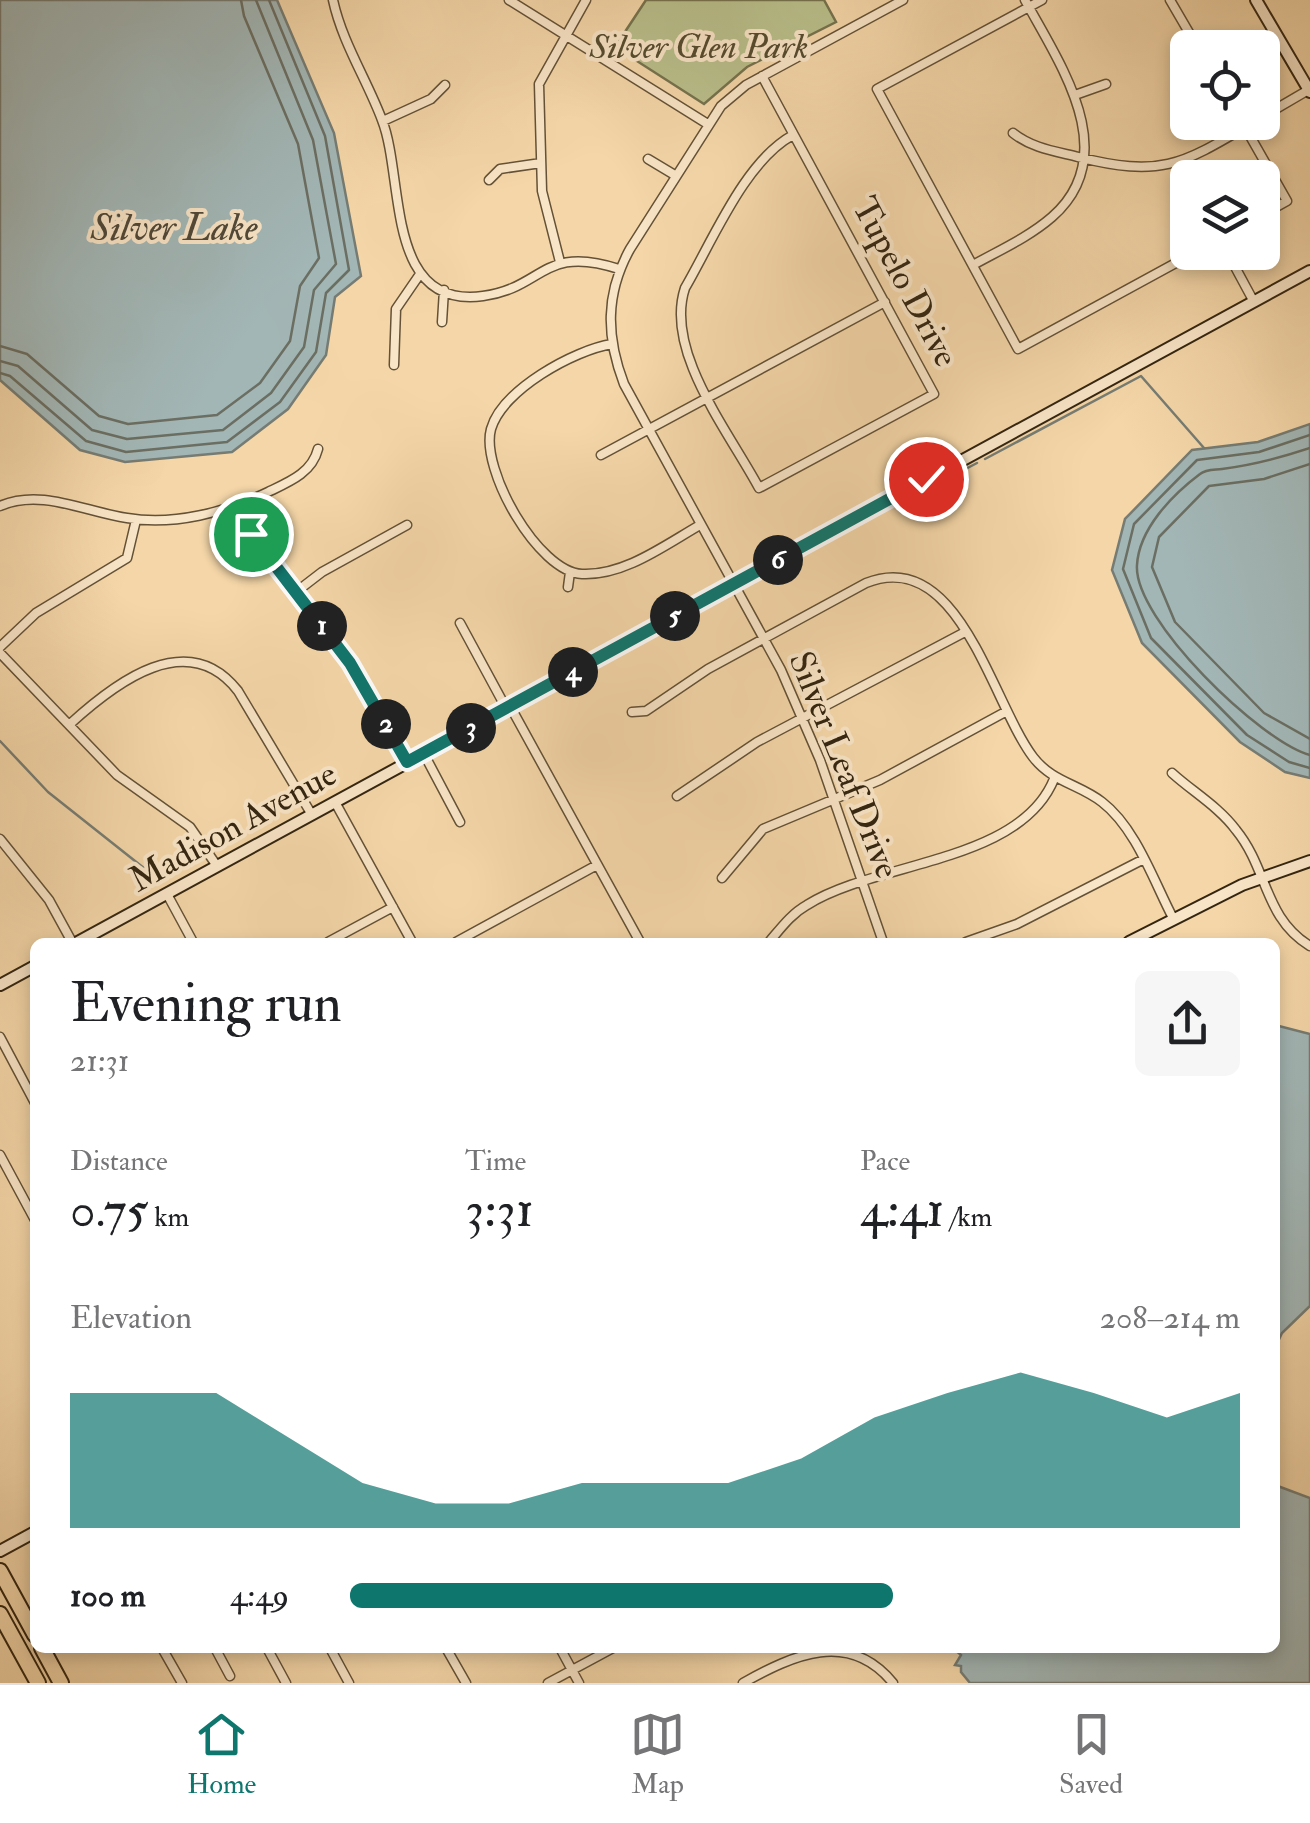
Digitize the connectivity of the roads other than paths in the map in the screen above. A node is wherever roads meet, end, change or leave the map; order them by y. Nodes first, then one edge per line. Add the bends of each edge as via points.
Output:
1 (333, 0) edge
2 (509, 0) edge
3 (586, 0) edge
4 (1042, 0) edge
5 (1170, 0) edge
6 (1256, 0) edge
7 (896, 2) edge
8 (1027, 4) edge
9 (1188, 30) edge
10 (565, 32) junction
11 (762, 76) junction
12 (1106, 84) dead end
13 (446, 85) dead end
14 (1310, 91) edge
15 (1075, 95) junction
16 (1280, 107) edge
17 (383, 121) junction
18 (706, 123) junction
19 (1012, 132) dead end
20 (794, 135) junction
21 (1218, 140) edge
22 (1084, 158) junction
23 (648, 159) dead end
24 (1183, 160) edge
25 (540, 162) junction
26 (1170, 164) edge
27 (673, 174) junction
28 (489, 180) dead end
29 (560, 262) junction
30 (973, 264) junction
31 (1170, 266) edge
32 (618, 269) junction
33 (1237, 270) edge
34 (1310, 272) edge
35 (420, 274) junction
36 (444, 290) junction
37 (885, 302) junction
38 (1254, 302) junction
39 (442, 322) dead end
40 (612, 344) junction
41 (394, 365) dead end
42 (710, 398) junction
43 (649, 429) junction
44 (318, 449) dead end
45 (601, 455) dead end
46 (0, 506) edge
47 (240, 506) junction
48 (136, 520) junction
49 (406, 525) dead end
50 (700, 525) junction
51 (570, 572) junction
52 (734, 584) junction
53 (568, 587) dead end
54 (296, 592) junction
55 (460, 623) dead end
56 (964, 632) junction
57 (763, 638) junction
58 (0, 650) edge
59 (508, 707) junction
60 (1006, 711) junction
61 (632, 712) dead end
62 (803, 719) junction
63 (70, 724) junction
64 (424, 754) junction
65 (407, 762) junction
66 (1172, 772) dead end
67 (1054, 778) junction
68 (678, 796) dead end
69 (833, 800) junction
70 (336, 802) junction
71 (312, 815) junction
72 (460, 822) dead end
73 (0, 839) edge
74 (1142, 860) junction
75 (1310, 861) edge
76 (598, 865) junction
77 (217, 866) junction
78 (1260, 877) junction
79 (722, 878) dead end
80 (863, 882) junction
81 (167, 894) junction
82 (393, 907) junction
83 (1174, 918) junction
84 (73, 938) edge
85 (83, 938) edge
86 (191, 938) edge
87 (335, 938) edge
88 (410, 938) edge
89 (463, 938) edge
90 (638, 938) edge
91 (773, 938) edge
92 (882, 938) edge
93 (978, 938) edge
94 (1136, 938) edge
95 (1310, 946) edge
96 (30, 969) edge
97 (0, 985) edge
98 (0, 1037) edge
99 (30, 1093) edge
100 (0, 1155) edge
101 (30, 1211) edge
102 (30, 1535) edge
103 (0, 1552) edge
104 (0, 1570) edge
105 (0, 1614) edge
106 (30, 1626) edge
107 (45, 1653) edge
108 (168, 1653) edge
109 (218, 1653) edge
110 (270, 1653) edge
111 (333, 1653) edge
112 (449, 1653) edge
113 (563, 1653) edge
114 (604, 1653) edge
115 (802, 1653) edge
116 (858, 1653) edge
117 (572, 1670) junction
118 (230, 1676) dead end
119 (38, 1683) edge
120 (61, 1683) edge
121 (182, 1683) edge
122 (286, 1683) edge
123 (349, 1683) edge
124 (466, 1683) edge
125 (548, 1683) edge
126 (579, 1683) edge
127 (743, 1683) edge
128 (894, 1683) edge

1 - 17 street
2 - 10 street
3 - 10 street
4 - 8 street
5 - 9 street
6 - 14 main road
7 - 11 street, Silver Leaf Drive
8 - 15 street
8 - 30 street via 877,89
10 - 18 street
10 - 25 street via 538,84
11 - 18 street, Silver Leaf Drive
11 - 20 street, Tupelo Drive
12 - 15 street
13 - 17 street
14 - 16 street
15 - 22 street
17 - 35 street via 406,247
18 - 27 street, Silver Leaf Drive
19 - 22 street via 1033,146
20 - 37 street, Tupelo Drive
20 - 42 street, Tupelo Drive via 755,168 681,300 683,348
21 - 24 street
22 - 26 street via 1139,170
22 - 30 street via 1056,214
23 - 27 street
25 - 28 street via 500,169
25 - 29 street
27 - 32 street, Silver Leaf Drive
29 - 32 street via 590,260
29 - 36 street via 488,296
30 - 31 street via 1018,349
32 - 40 street, Silver Leaf Drive
33 - 38 street
34 - 38 main road, Madison Avenue
35 - 36 street
35 - 41 street via 396,308
36 - 39 street
37 - 42 street
37 - 42 street, Tupelo Drive via 934,394 759,488
38 - 52 main road, Madison Avenue
40 - 43 street, Silver Leaf Drive
40 - 51 street via 528,383 491,429 492,460 514,510 542,551
42 - 43 street
43 - 45 street
43 - 50 street, Silver Leaf Drive
44 - 47 street via 298,477
46 - 48 street via 44,499
47 - 48 street
47 - 54 street via 251,534
48 - 58 street via 128,558 36,613
49 - 54 street
50 - 51 street via 619,569
50 - 52 street, Silver Leaf Drive
51 - 53 street
52 - 57 street, Silver Leaf Drive
52 - 59 main road, Madison Avenue
54 - 65 street via 350,663
55 - 59 street
56 - 57 street via 946,600 914,574 866,583
56 - 60 street
56 - 62 street
57 - 61 street via 646,711
57 - 62 street, Silver Leaf Drive
58 - 63 street
59 - 64 main road, Madison Avenue
59 - 76 street
60 - 67 street
60 - 69 street
62 - 68 street
62 - 69 street, Silver Leaf Drive
63 - 71 street via 162,662 203,662 238,691
63 - 77 street via 118,775 190,826
64 - 65 main road, Madison Avenue
64 - 72 street
65 - 70 main road, Madison Avenue
66 - 78 street via 1237,830
67 - 74 street via 1107,806
67 - 80 street via 1030,812 998,835
69 - 79 street via 763,829
69 - 80 street, Silver Leaf Drive
70 - 71 main road, Madison Avenue
70 - 82 street
71 - 77 main road, Madison Avenue
73 - 84 street
74 - 83 street
74 - 93 street
75 - 78 main road
76 - 89 street
76 - 90 street
77 - 81 main road, Madison Avenue
78 - 83 main road
78 - 95 street via 1278,918
80 - 91 street via 810,902
80 - 92 street, Silver Leaf Drive
81 - 85 main road, Madison Avenue
81 - 86 street
82 - 87 street
82 - 88 street
83 - 94 main road
96 - 97 main road
98 - 99 street
100 - 101 street
102 - 103 main road
104 - 106 highway
105 - 119 highway
107 - 120 highway
108 - 121 street
109 - 118 street
110 - 122 street
111 - 123 street
112 - 124 street
113 - 117 street
114 - 117 street
115 - 127 street
116 - 128 street
117 - 125 street
117 - 126 street

